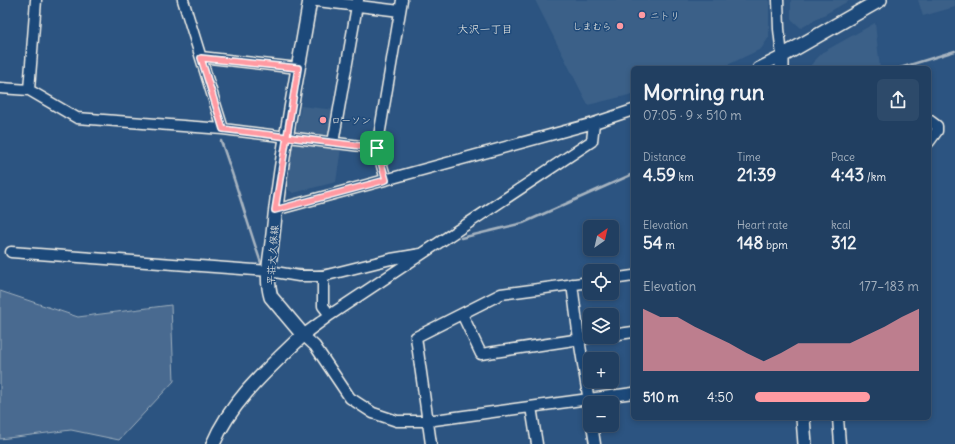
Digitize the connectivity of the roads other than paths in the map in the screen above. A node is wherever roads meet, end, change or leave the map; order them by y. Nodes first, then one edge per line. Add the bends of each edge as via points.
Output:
1 (36, 0) edge
2 (183, 0) edge
3 (310, 0) edge
4 (402, 0) edge
5 (778, 0) edge
6 (880, 0) edge
7 (358, 3) edge
8 (400, 11) junction
9 (201, 58) junction
10 (782, 62) edge
11 (766, 66) edge
12 (298, 68) junction
13 (0, 88) edge
14 (29, 90) junction
15 (631, 111) edge
16 (594, 122) junction
17 (931, 122) edge
18 (223, 129) junction
19 (287, 137) junction
20 (931, 139) edge
21 (333, 143) junction
22 (377, 148) junction
23 (386, 180) junction
24 (275, 210) junction
25 (11, 252) dead end
26 (425, 253) junction
27 (269, 271) junction
28 (323, 276) junction
29 (631, 276) edge
30 (619, 277) edge
31 (583, 283) edge
32 (572, 284) junction
33 (462, 314) junction
34 (330, 315) junction
35 (631, 332) edge
36 (619, 333) edge
37 (303, 335) junction
38 (583, 338) edge
39 (579, 339) junction
40 (631, 394) edge
41 (588, 396) edge
42 (619, 396) edge
43 (583, 404) edge
44 (531, 407) junction
45 (803, 420) edge
46 (838, 420) edge
47 (427, 421) junction
48 (593, 432) edge
49 (213, 444) edge
50 (431, 444) edge
51 (537, 444) edge
52 (595, 444) edge
53 (805, 444) edge
54 (840, 444) edge

1 - 14 street
2 - 9 street
3 - 7 street
3 - 12 main road, 平荘大久保線
4 - 8 street
5 - 10 street
6 - 10 main road
7 - 8 street
7 - 21 street
8 - 22 street
9 - 12 street
9 - 18 street
10 - 11 street
12 - 19 main road, 平荘大久保線
13 - 14 street
14 - 18 street via 77,118
15 - 16 street
16 - 23 street
16 - 26 street via 592,141
17 - 20 street via 937,126 937,131
18 - 19 street
19 - 21 street
19 - 24 main road, 平荘大久保線
21 - 22 street
22 - 23 street
23 - 24 street
24 - 27 main road, 平荘大久保線
25 - 27 street
26 - 28 street
26 - 34 street
27 - 28 street via 299,276
27 - 37 main road, 平荘大久保線 via 270,297
28 - 34 street via 323,306
29 - 30 street
31 - 32 street
32 - 33 street via 501,294
32 - 39 street
33 - 39 street via 481,354
33 - 47 street via 416,337
34 - 37 street
35 - 36 street
37 - 47 street via 315,346 350,398 373,413 397,421
37 - 49 main road via 239,402
38 - 39 street
39 - 41 street
40 - 42 street
43 - 44 street
44 - 47 street
44 - 51 street
45 - 53 main road
46 - 54 street
47 - 50 street
48 - 52 street

